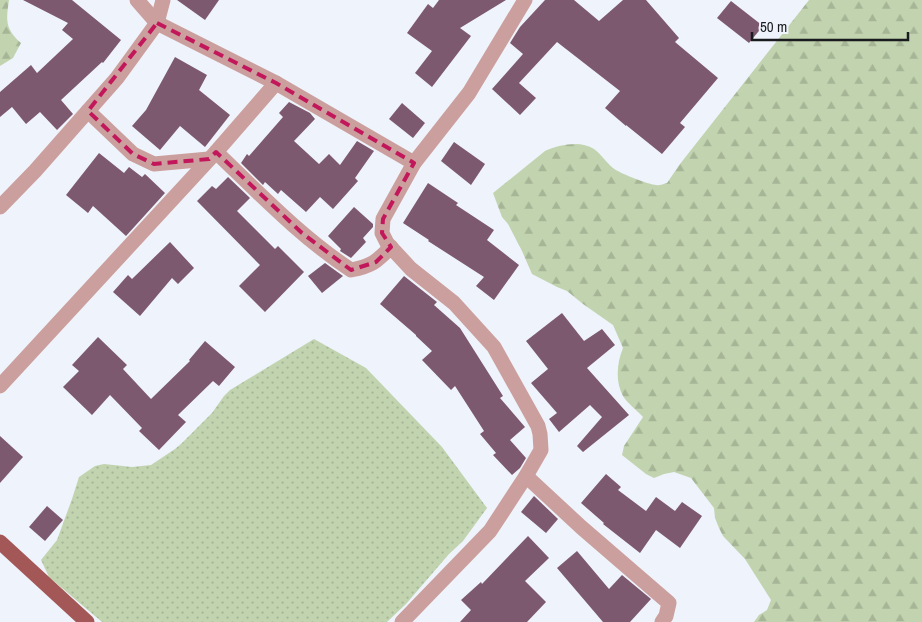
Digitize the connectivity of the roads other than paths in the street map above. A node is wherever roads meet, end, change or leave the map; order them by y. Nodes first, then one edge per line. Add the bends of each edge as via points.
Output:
1 (137, 0) edge
2 (163, 0) edge
3 (525, 0) edge
4 (158, 22) junction
5 (276, 83) junction
6 (88, 111) junction
7 (212, 156) junction
8 (414, 163) junction
9 (0, 207) edge
10 (391, 247) junction
11 (0, 386) edge
12 (526, 476) junction
13 (0, 542) edge
14 (87, 622) edge
15 (402, 622) edge
16 (662, 622) edge

1 - 4 street
2 - 4 street
3 - 8 street via 469,93
4 - 5 street
4 - 6 street
5 - 7 street
5 - 8 street
6 - 7 street via 133,154 154,164
6 - 9 street
7 - 10 street via 351,270 376,262
7 - 11 street
8 - 10 street via 383,219 382,233
10 - 12 street via 411,269 454,303 494,346 540,434 541,450
12 - 15 street via 490,531
12 - 16 street via 670,603
13 - 14 main road

